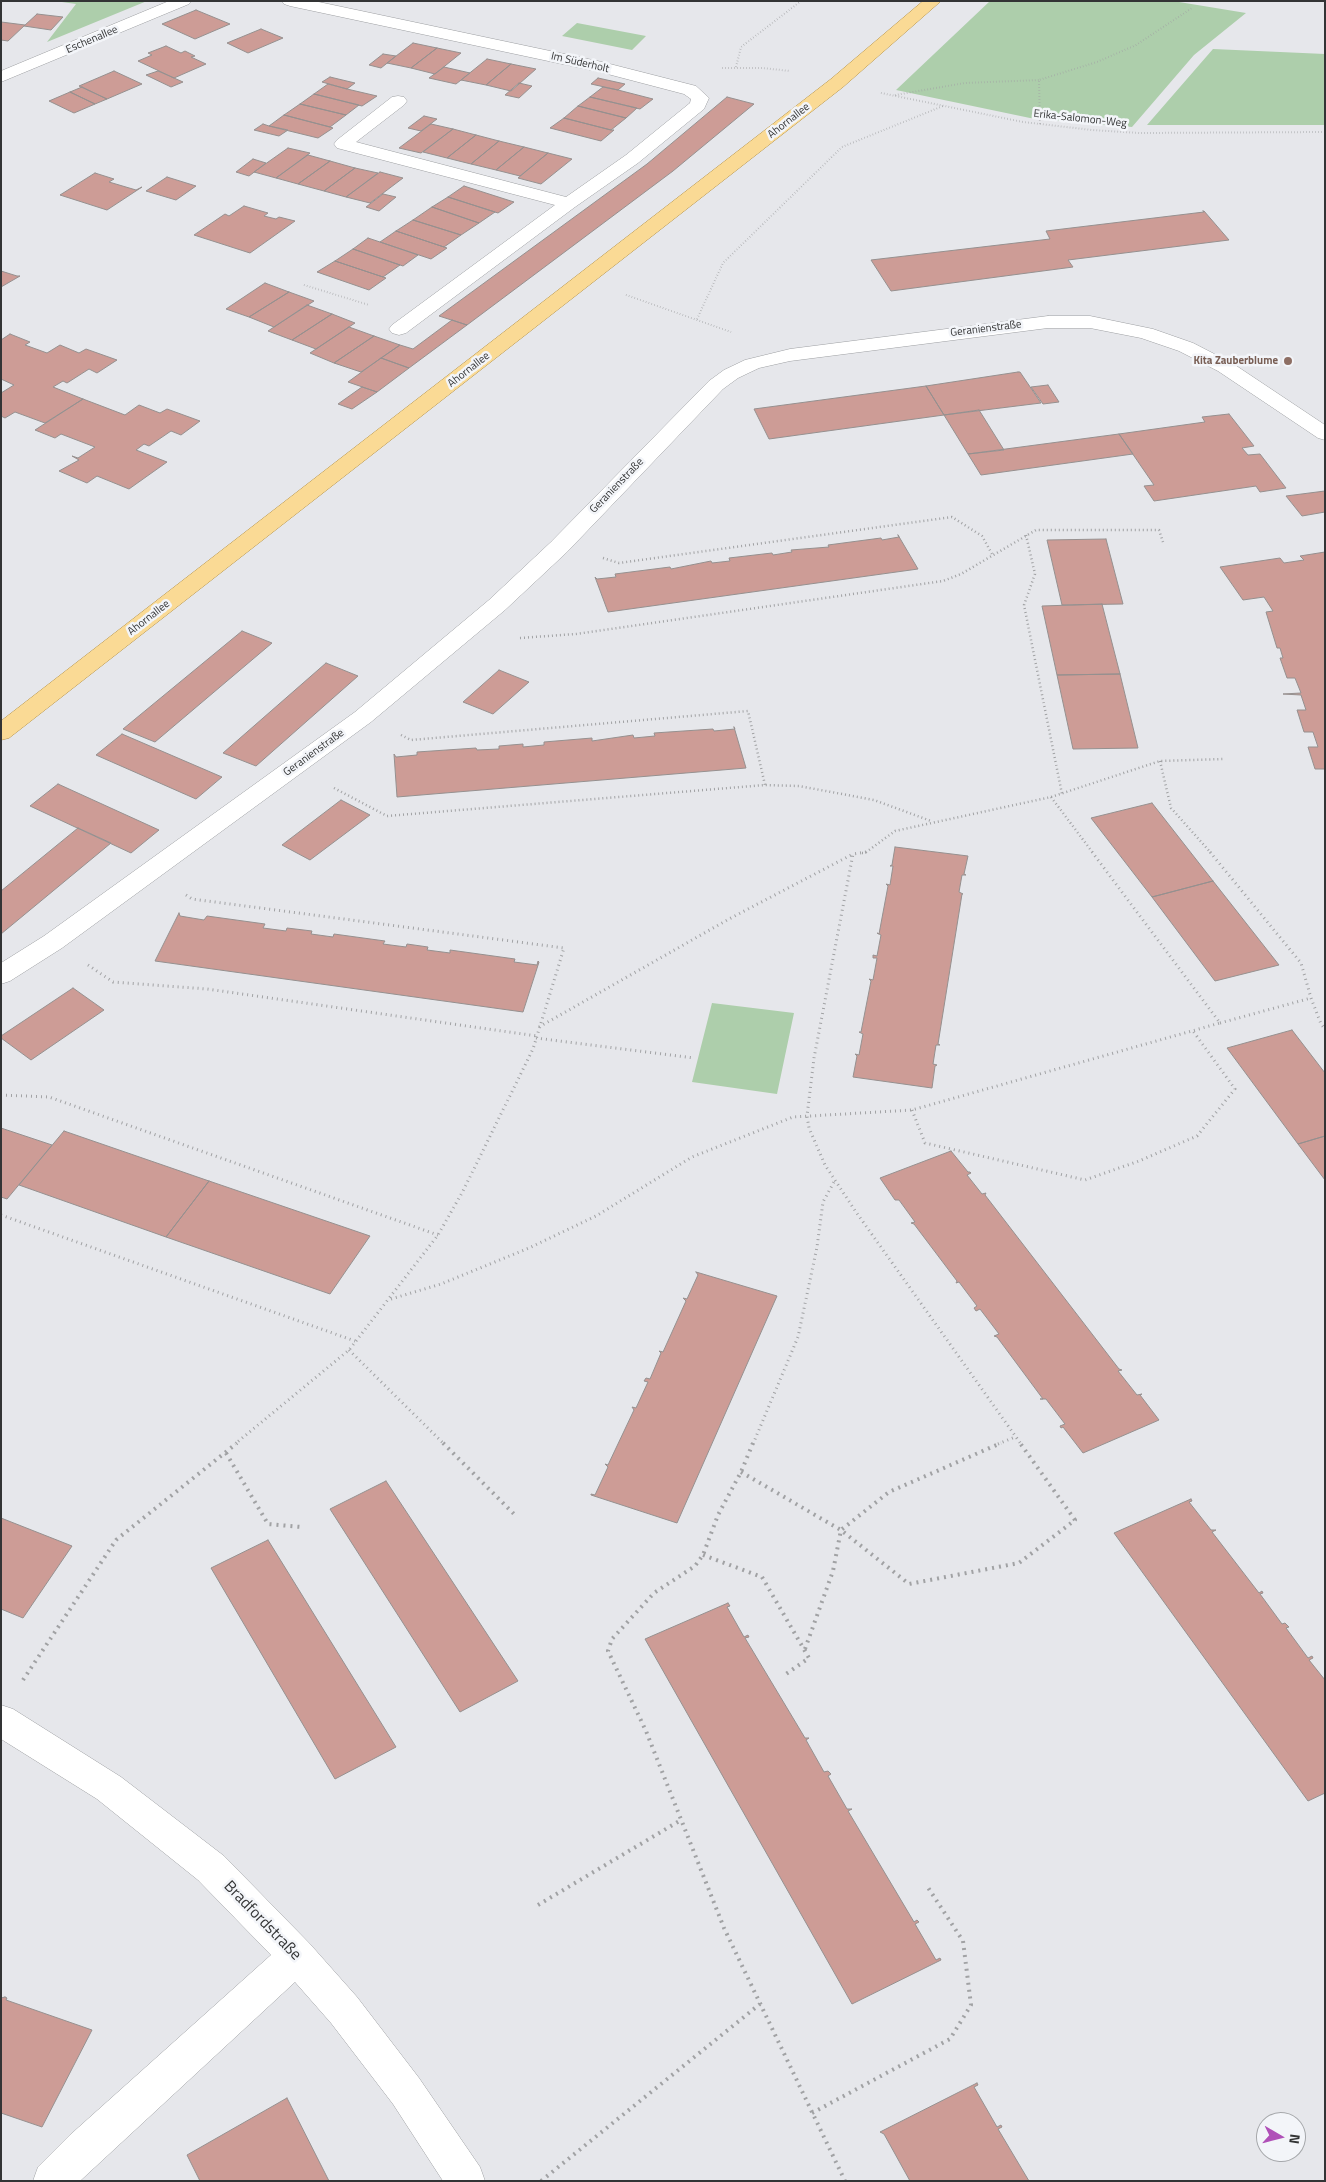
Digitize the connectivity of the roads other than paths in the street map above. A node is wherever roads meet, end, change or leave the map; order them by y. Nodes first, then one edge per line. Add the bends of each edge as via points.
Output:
1 (183, 1) edge
2 (290, 1) edge
3 (933, 1) edge
4 (1, 77) edge
5 (398, 101) dead end
6 (569, 203) junction
7 (406, 324) road end
8 (1325, 434) edge
9 (1, 733) edge
10 (1, 975) edge
11 (1, 1720) edge
12 (297, 1956) junction
13 (52, 2181) edge
14 (466, 2181) edge

1 - 4 street, Eschenallee
2 - 6 street, Im Süderholt via 602,67 690,90 700,98 698,105 632,159
3 - 9 main road, Ahornallee via 837,83
5 - 6 street via 343,144
6 - 7 street, Im Süderholt
8 - 10 street, Geranienstraße via 1225,367 1186,347 1146,333 1090,322 1048,322 790,355 752,364 716,385 559,547 497,605 363,717 53,942
11 - 12 street, Bradfordstraße via 110,1788 211,1868
12 - 13 street via 84,2148
12 - 14 street, Bradfordstraße via 344,2010 406,2091

